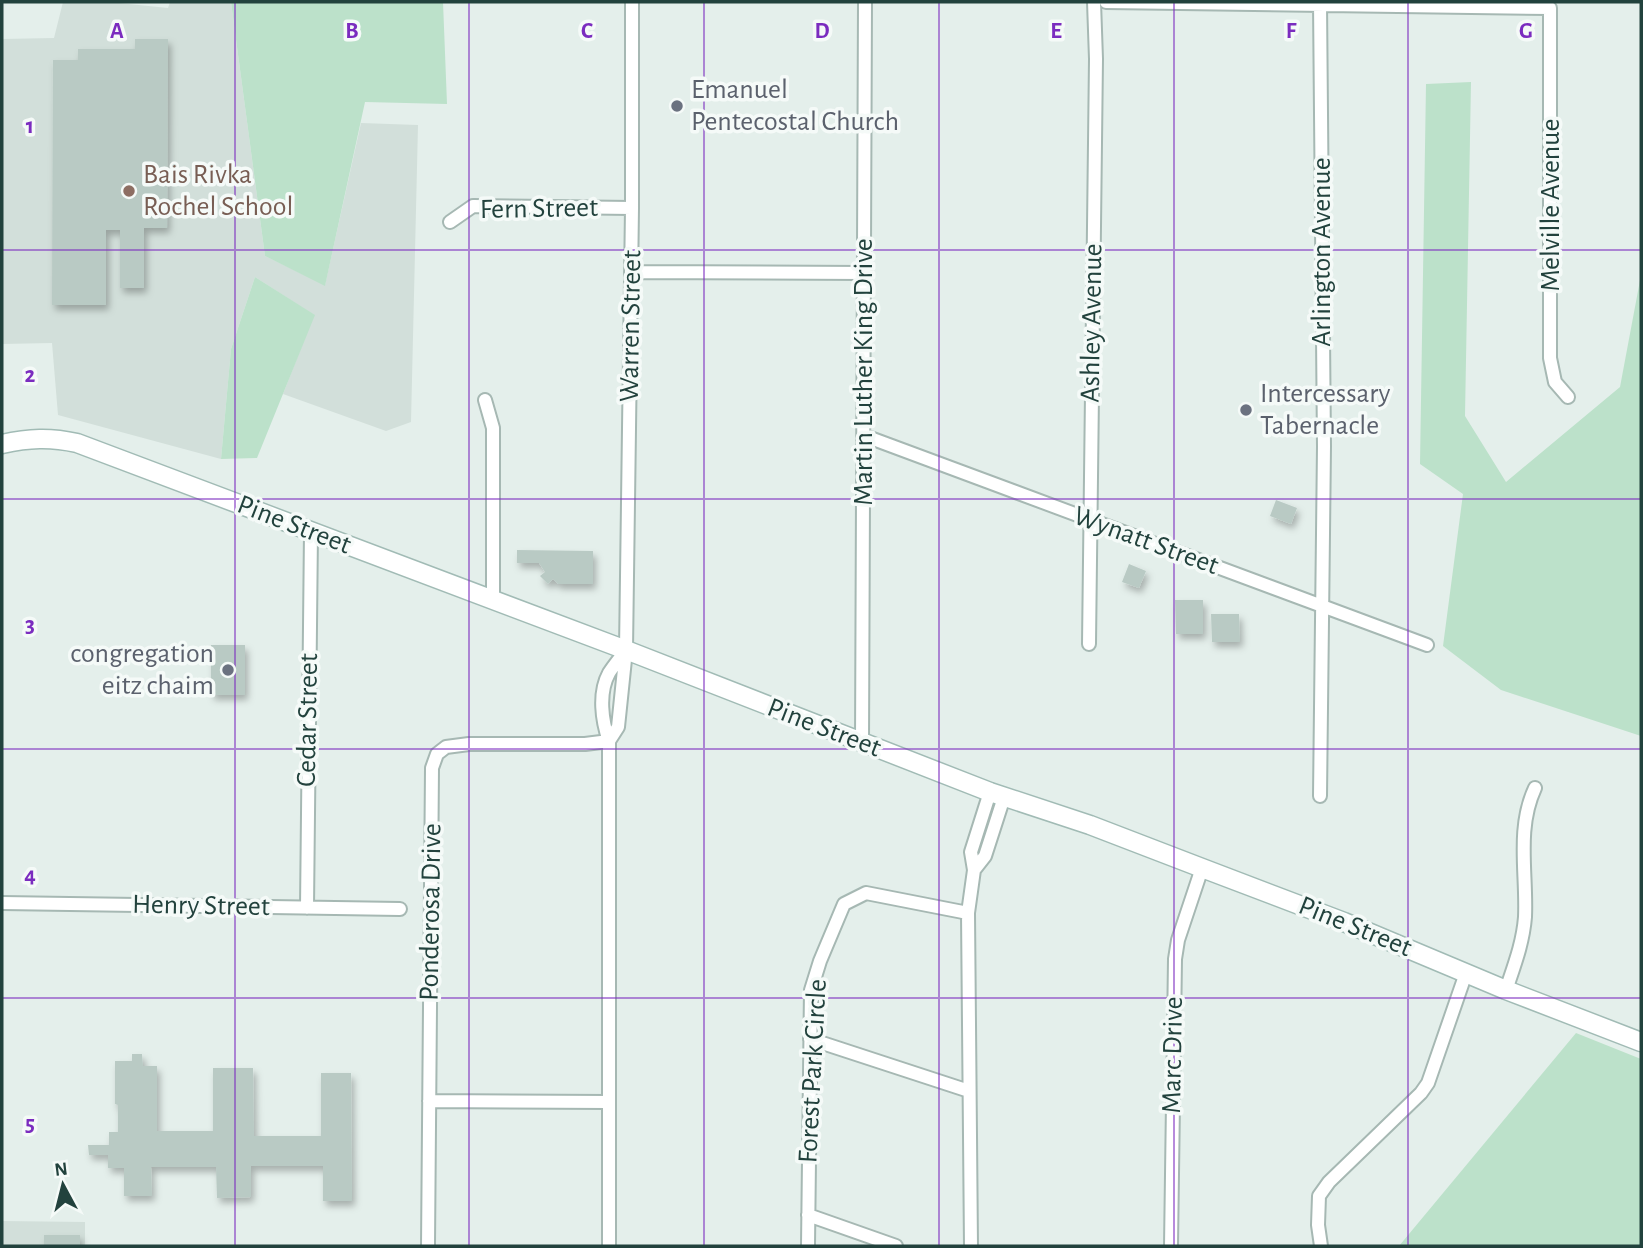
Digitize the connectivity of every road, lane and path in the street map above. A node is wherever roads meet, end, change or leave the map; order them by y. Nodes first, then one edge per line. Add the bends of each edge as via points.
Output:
1 (632, 2) edge
2 (865, 2) edge
3 (1094, 2) edge
4 (1106, 2) edge
5 (1320, 3) edge
6 (632, 208) junction
7 (450, 222) dead end
8 (631, 272) junction
9 (865, 273) junction
10 (1568, 397) dead end
11 (485, 400) dead end
12 (865, 436) junction
13 (2, 444) edge
14 (1089, 520) junction
15 (311, 532) junction
16 (493, 600) junction
17 (1322, 606) junction
18 (1089, 644) dead end
19 (1427, 645) dead end
20 (626, 650) junction
21 (609, 741) junction
22 (862, 743) junction
23 (1535, 788) dead end
24 (997, 794) junction
25 (1320, 796) dead end
26 (1202, 867) junction
27 (2, 903) edge
28 (307, 908) junction
29 (400, 909) dead end
30 (968, 913) junction
31 (1466, 973) junction
32 (1506, 990) junction
33 (810, 1039) junction
34 (1641, 1042) edge
35 (969, 1091) junction
36 (429, 1101) junction
37 (608, 1102) junction
38 (808, 1215) junction
39 (428, 1246) edge
40 (609, 1246) edge
41 (808, 1246) edge
42 (896, 1246) edge
43 (971, 1246) edge
44 (1171, 1246) edge
45 (1321, 1246) edge

1 - 6 street, Warren Street
2 - 9 street, Martin Luther King Drive
3 - 14 street, Ashley Avenue via 1097,60
4 - 5 street
5 - 10 street, Melville Avenue via 1550,8 1550,358 1555,382
5 - 17 street, Arlington Avenue
6 - 7 street, Fern Street via 473,206
6 - 8 street, Warren Street
8 - 9 street
8 - 20 street, Warren Street
9 - 12 street, Martin Luther King Drive
11 - 16 street via 493,428
12 - 14 street, Wynatt Street
12 - 22 street, Martin Luther King Drive
13 - 15 street, Pine Street via 30,438 77,443
14 - 17 street, Wynatt Street
14 - 18 street, Ashley Avenue
15 - 16 street, Pine Street
15 - 28 street, Cedar Street
16 - 20 street, Pine Street
17 - 19 street, Wynatt Street
17 - 25 street, Arlington Avenue
20 - 21 street via 618,727
20 - 22 street, Pine Street
21 - 36 street, Ponderosa Drive via 469,744 446,747 437,754 432,768
21 - 37 street
22 - 24 street, Pine Street
23 - 32 street via 1523,826 1522,939
24 - 26 street, Pine Street
24 - 30 street via 971,852 974,870
26 - 31 street, Pine Street
26 - 44 street, Marc Drive via 1175,959
27 - 28 street, Henry Street
28 - 29 street, Henry Street
30 - 33 street, Forest Park Circle via 866,893 844,904 811,990
30 - 35 street
31 - 32 street, Pine Street
31 - 45 street via 1429,1083 1319,1196
32 - 34 street, Pine Street
33 - 35 street
33 - 38 street, Forest Park Circle
35 - 43 street
36 - 37 street
36 - 39 street, Ponderosa Drive
37 - 40 street
38 - 41 street, Forest Park Circle
38 - 42 street

